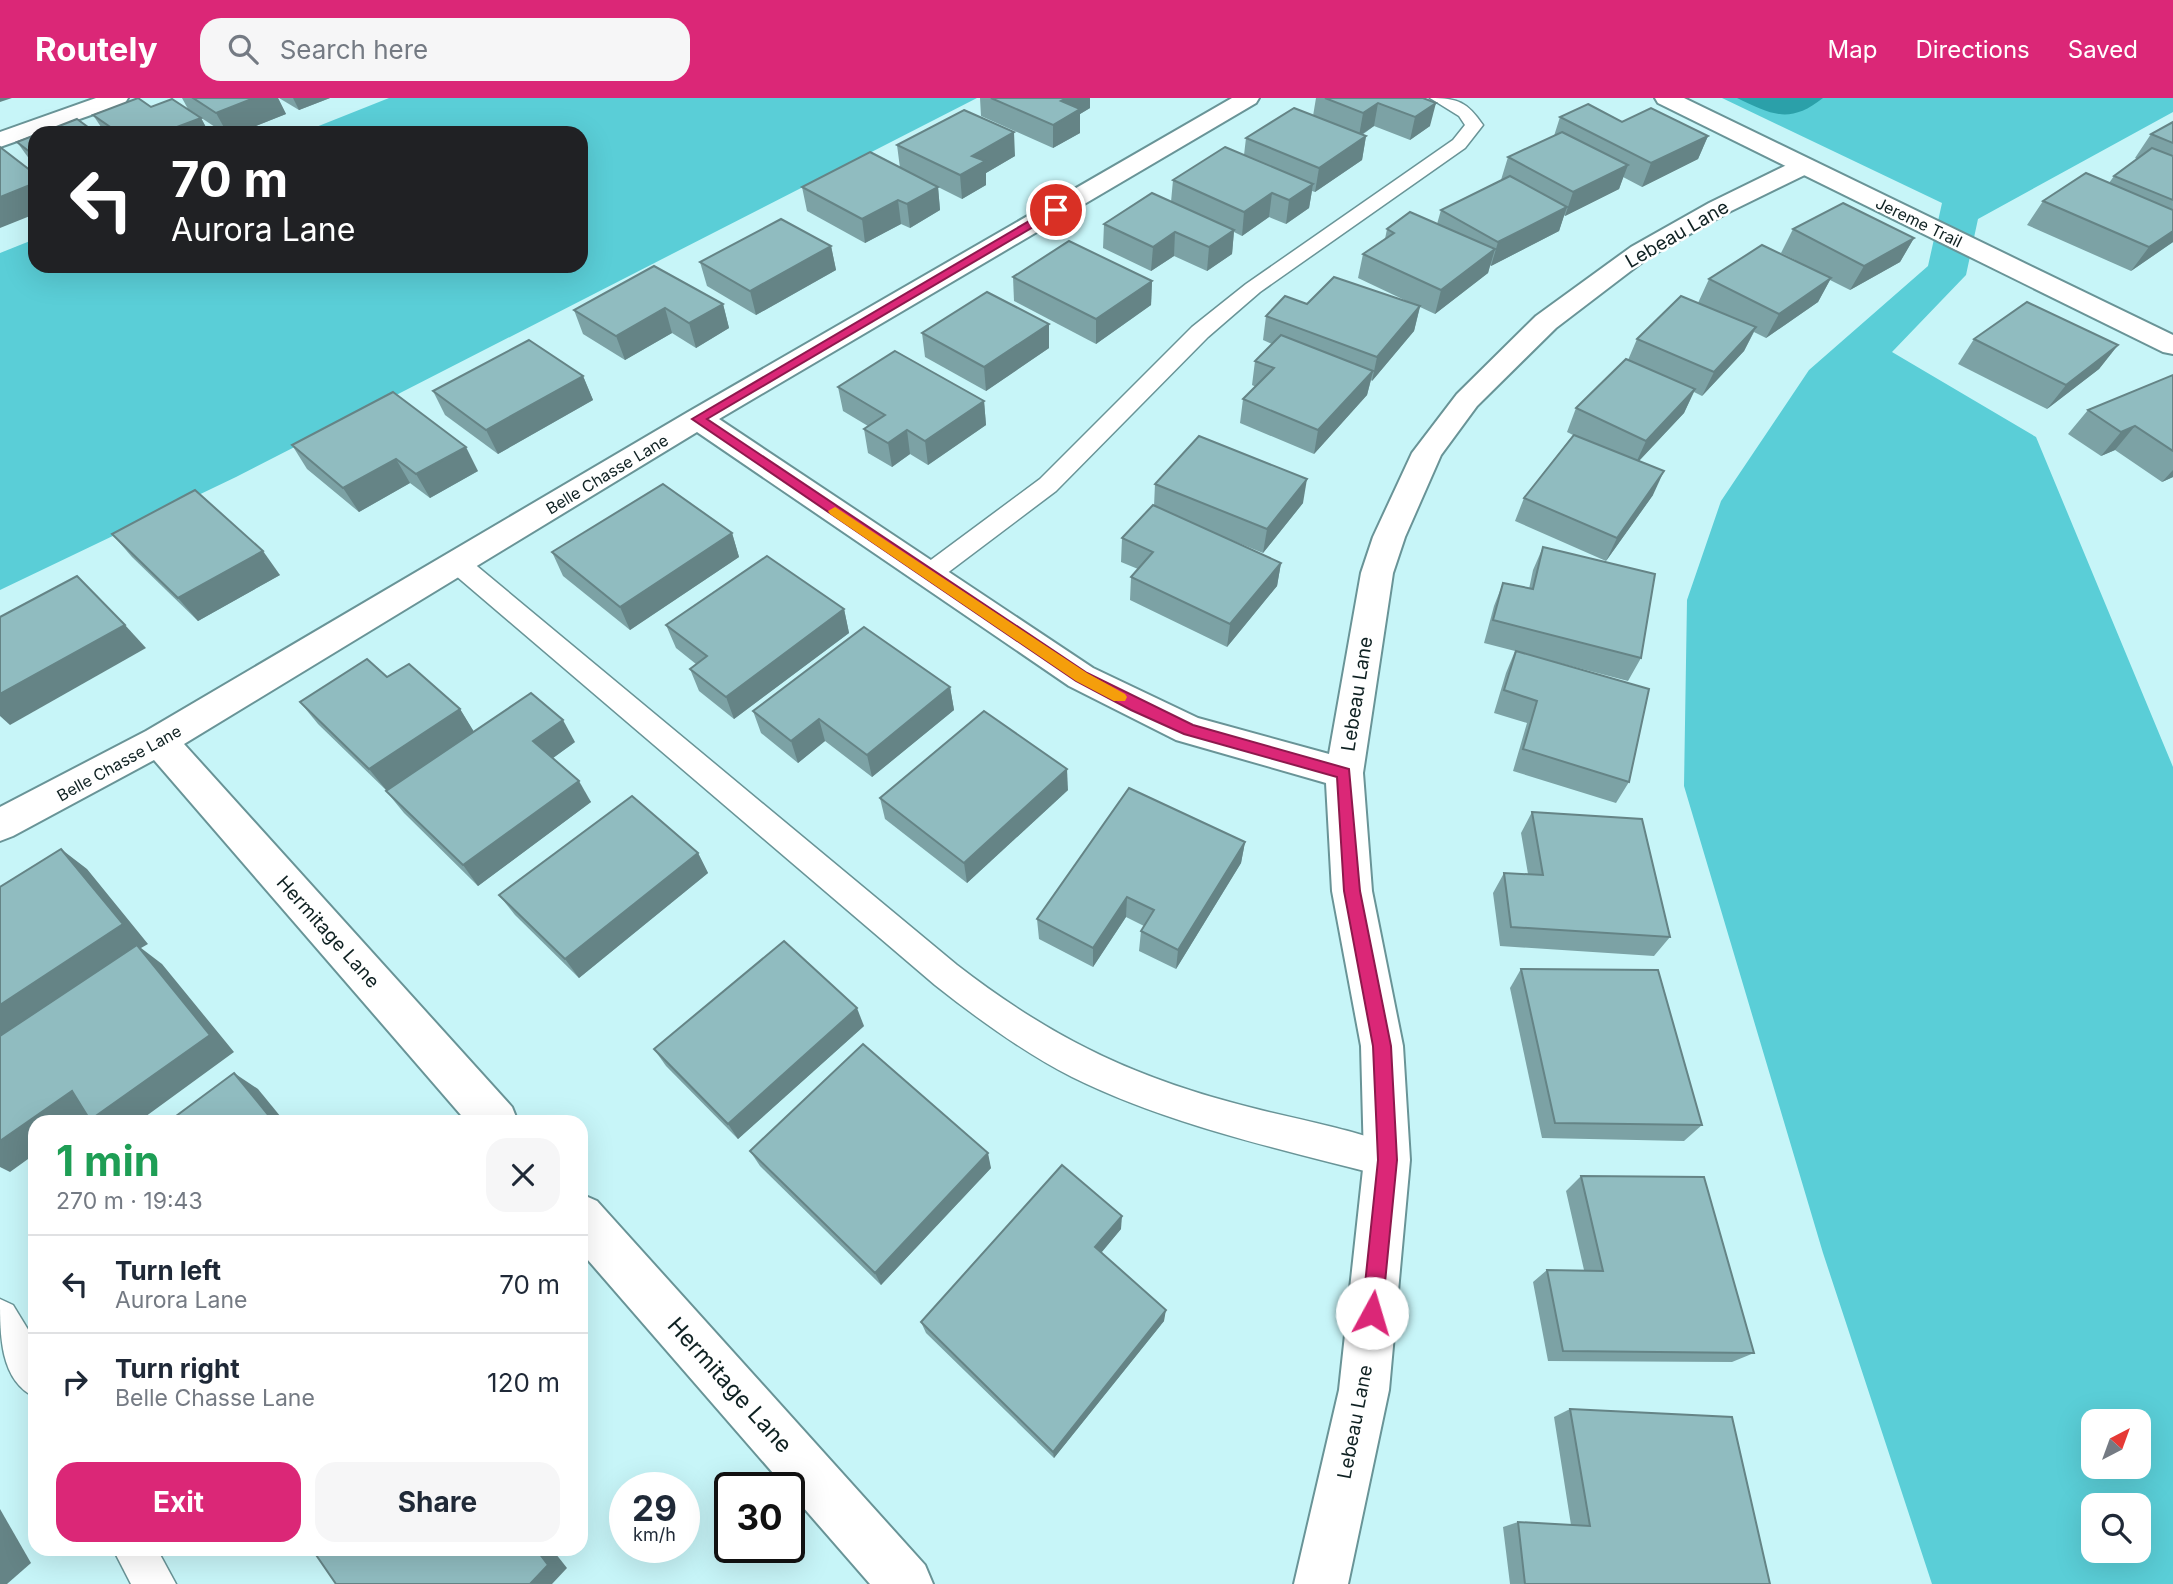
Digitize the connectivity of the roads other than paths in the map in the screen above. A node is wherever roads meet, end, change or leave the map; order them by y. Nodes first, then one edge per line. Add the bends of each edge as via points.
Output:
1 (117, 98) edge
2 (1248, 98) edge
3 (1439, 98) edge
4 (1666, 98) edge
5 (39, 126) edge
6 (28, 130) edge
7 (0, 140) edge
8 (1804, 166) junction
9 (2172, 344) edge
10 (698, 419) junction
11 (457, 564) junction
12 (929, 575) junction
13 (159, 741) junction
14 (1344, 773) junction
15 (0, 825) edge
16 (490, 1115) edge
17 (1387, 1160) junction
18 (588, 1225) edge
19 (0, 1318) edge
20 (28, 1366) edge
21 (138, 1556) edge
22 (155, 1584) edge
23 (906, 1584) edge
24 (1321, 1584) edge

1 - 5 street
2 - 10 street, Belle Chasse Lane
3 - 12 lane via 1456,106 1474,125 1459,144 1242,297 1200,332 1048,485
4 - 8 street, Jereme Trail
6 - 7 street
8 - 9 street, Jereme Trail
8 - 14 street, Lebeau Lane via 1640,252 1546,323 1467,400 1435,442 1389,537 1377,573
10 - 11 street, Belle Chasse Lane
10 - 12 street
11 - 13 street, Belle Chasse Lane
11 - 17 lane via 989,1010 1130,1086
12 - 14 street via 1082,677 1136,706 1189,730
13 - 15 street, Belle Chasse Lane
13 - 16 street, Hermitage Lane
14 - 17 street, Lebeau Lane via 1352,891 1382,1046
17 - 24 street, Lebeau Lane via 1364,1390
18 - 23 street, Hermitage Lane
19 - 20 lane
21 - 22 lane

